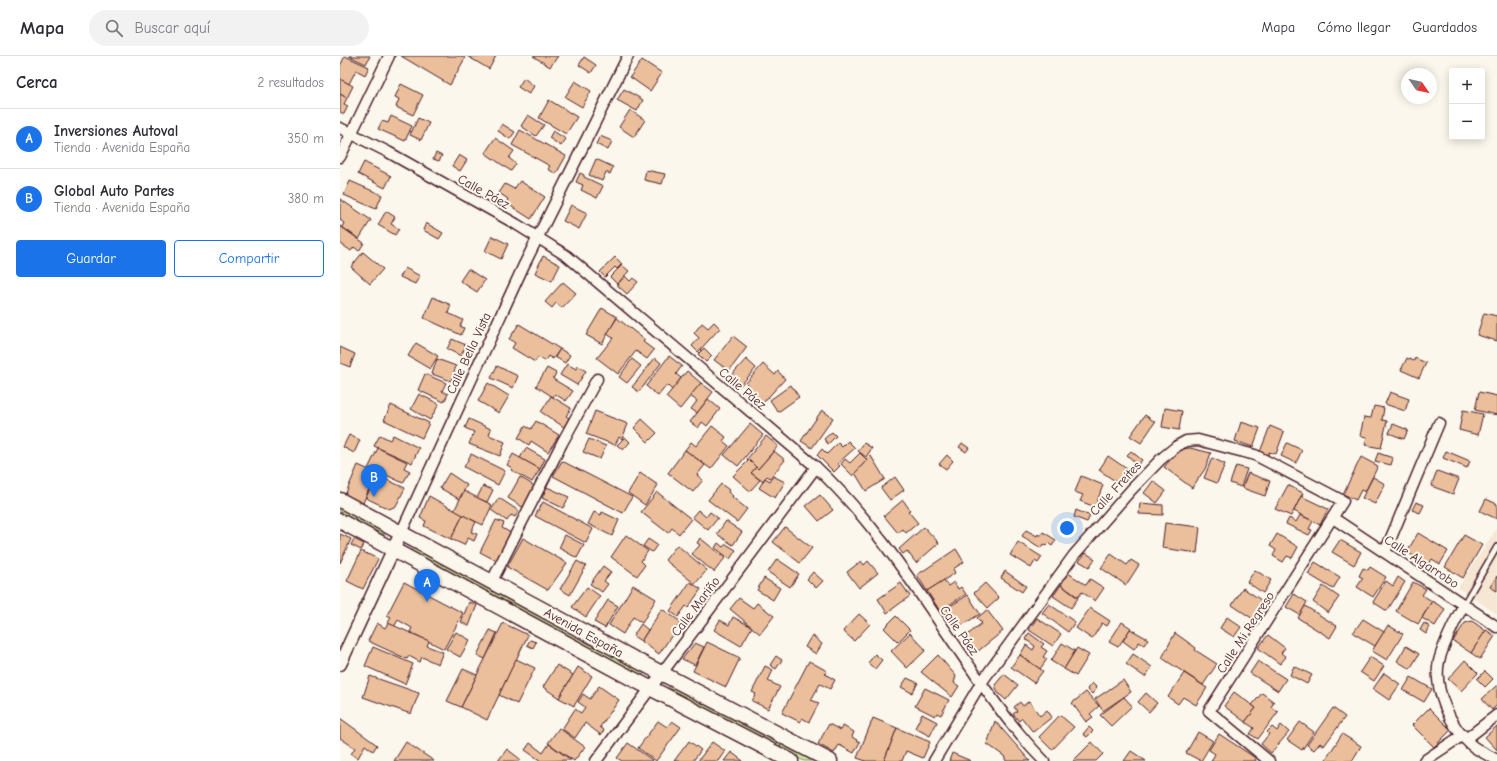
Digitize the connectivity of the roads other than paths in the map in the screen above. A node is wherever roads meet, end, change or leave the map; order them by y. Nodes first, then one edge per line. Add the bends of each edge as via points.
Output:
1 (389, 56) edge
2 (628, 56) edge
3 (340, 128) edge
4 (352, 133) junction
5 (340, 158) edge
6 (538, 237) junction
7 (597, 379) dead end
8 (1439, 423) dead end
9 (816, 466) junction
10 (340, 500) edge
11 (1343, 501) joint
12 (1333, 518) junction
13 (340, 521) edge
14 (401, 533) junction
15 (1497, 547) edge
16 (393, 549) junction
17 (1385, 552) junction
18 (492, 581) junction
19 (1464, 604) junction
20 (1497, 627) edge
21 (340, 664) edge
22 (661, 673) junction
23 (981, 683) junction
24 (650, 687) junction
25 (1497, 715) edge
26 (1465, 737) junction
27 (1497, 760) edge
28 (596, 761) edge
29 (790, 761) edge
30 (830, 761) edge
31 (934, 761) edge
32 (1044, 761) edge
33 (1269, 761) edge
34 (1424, 761) edge

1 - 4 street
2 - 6 street, Calle Bella Vista
3 - 4 street, Calle Páez
4 - 5 street
4 - 6 street, Calle Páez
6 - 9 street, Calle Páez via 567,256
6 - 14 street, Calle Bella Vista
7 - 18 street
8 - 17 street
9 - 22 street, Calle Mariño
9 - 23 street, Calle Páez via 847,498 898,564
10 - 14 main road, Avenida España
11 - 12 street, Calle Mi Regreso
11 - 23 street, Calle Freites via 1255,455 1198,440 1186,441 1161,459 1092,533
12 - 17 street, Calle Algarrobo
12 - 33 street, Calle Mi Regreso via 1209,711
13 - 16 main road, Avenida España
14 - 16 street, Calle Bella Vista
14 - 18 main road, Avenida España
15 - 19 lane
16 - 21 street, Calle Bella Vista
16 - 24 main road, Avenida España
17 - 19 street, Calle Algarrobo
18 - 22 main road, Avenida España
19 - 20 street, Calle Algarrobo
19 - 26 street via 1444,646 1438,678 1445,707
22 - 24 street, Calle Mariño
22 - 30 main road, Avenida España
23 - 31 street, Calle Freites
23 - 32 street, Calle Páez via 1014,728
24 - 28 street, Calle Mariño
24 - 29 main road, Avenida España
25 - 26 street
26 - 27 street
26 - 34 street

